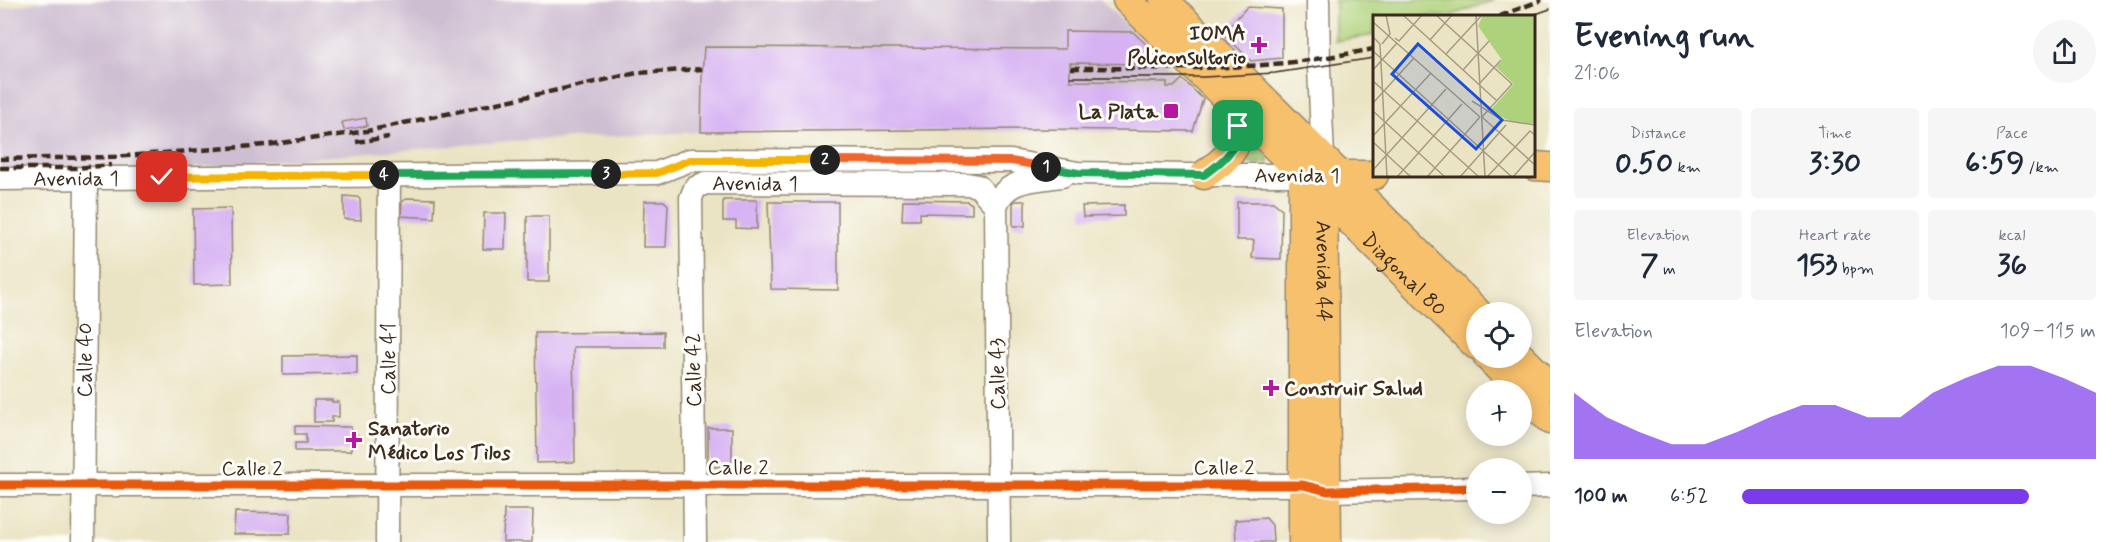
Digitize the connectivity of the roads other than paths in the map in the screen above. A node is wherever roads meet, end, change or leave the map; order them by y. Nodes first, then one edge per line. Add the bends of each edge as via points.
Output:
1 (1127, 0) edge
2 (1164, 0) edge
3 (1318, 0) edge
4 (1233, 106) junction
5 (1373, 158) edge
6 (657, 173) junction
7 (1078, 173) junction
8 (390, 175) junction
9 (1204, 175) junction
10 (1322, 175) junction
11 (1373, 175) edge
12 (0, 178) edge
13 (86, 178) junction
14 (691, 198) junction
15 (996, 206) junction
16 (1466, 302) edge
17 (1466, 334) edge
18 (1499, 368) edge
19 (1532, 368) edge
20 (1511, 380) edge
21 (1550, 386) edge
22 (1532, 401) edge
23 (1550, 420) edge
24 (0, 485) edge
25 (695, 485) junction
26 (998, 485) junction
27 (84, 486) junction
28 (387, 486) junction
29 (1550, 486) edge
30 (1532, 487) edge
31 (1315, 488) junction
32 (1466, 488) edge
33 (83, 542) edge
34 (387, 542) edge
35 (695, 542) edge
36 (999, 542) edge
37 (1304, 542) edge
38 (1327, 542) edge

1 - 4 main road, Diagonal 80
2 - 10 main road, Diagonal 80
3 - 10 street, Avenida 44
4 - 9 main road via 1237,142
4 - 10 main road, Diagonal 80
5 - 10 main road, Avenida 1
6 - 7 street, Avenida 1 via 690,160 1011,161
6 - 8 street, Avenida 1
6 - 14 street via 675,180
7 - 9 street, Avenida 1
7 - 15 street via 1013,185
8 - 13 street, Avenida 1
8 - 28 street, Calle 41
9 - 10 street, Avenida 1
10 - 11 main road, Avenida 1
10 - 16 main road, Diagonal 80
10 - 17 main road, Diagonal 80
10 - 31 main road, Avenida 44
12 - 13 street, Avenida 1
13 - 27 street, Calle 40
14 - 15 street, Avenida 1 via 695,188 705,183 967,184 978,186
14 - 25 street, Calle 42
15 - 26 street, Calle 43
18 - 20 main road
19 - 21 main road
22 - 23 main road
24 - 27 street, Calle 2
25 - 26 street, Calle 2
25 - 28 street, Calle 2
25 - 35 street, Calle 42
26 - 31 street, Calle 2
26 - 36 street, Calle 43
27 - 28 street, Calle 2
27 - 33 street, Calle 40
28 - 34 street, Calle 41
29 - 30 street
31 - 32 street, Calle 2
31 - 37 main road, Avenida 44
31 - 38 main road, Avenida 44

